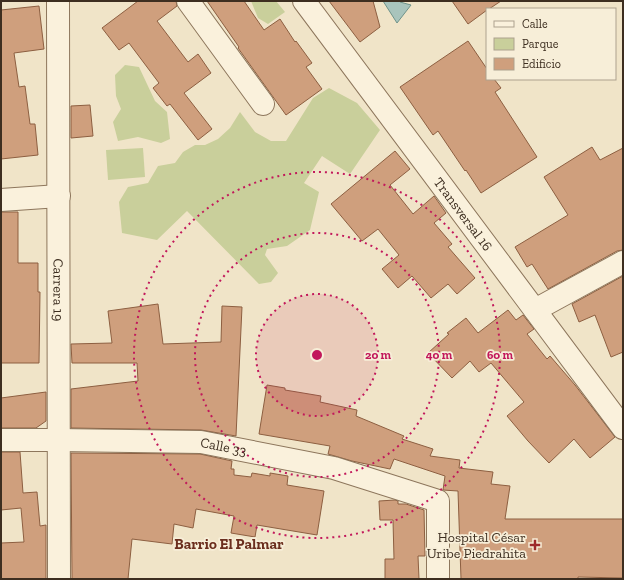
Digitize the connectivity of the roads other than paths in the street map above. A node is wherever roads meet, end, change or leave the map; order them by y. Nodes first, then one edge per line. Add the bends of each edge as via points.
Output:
1 (58, 1) edge
2 (188, 1) edge
3 (304, 1) edge
4 (263, 104) dead end
5 (59, 196) junction
6 (1, 200) edge
7 (623, 262) edge
8 (535, 310) junction
9 (623, 428) edge
10 (1, 440) edge
11 (59, 440) junction
12 (59, 579) edge
13 (438, 579) edge

1 - 5 street, Carrera 19
2 - 4 street
3 - 8 street, Transversal 16
5 - 6 street
5 - 11 street, Carrera 19
7 - 8 street
8 - 9 street, Transversal 16
10 - 11 street, Calle 33
11 - 12 street, Carrera 19
11 - 13 street, Calle 33 via 201,442 334,468 438,501

